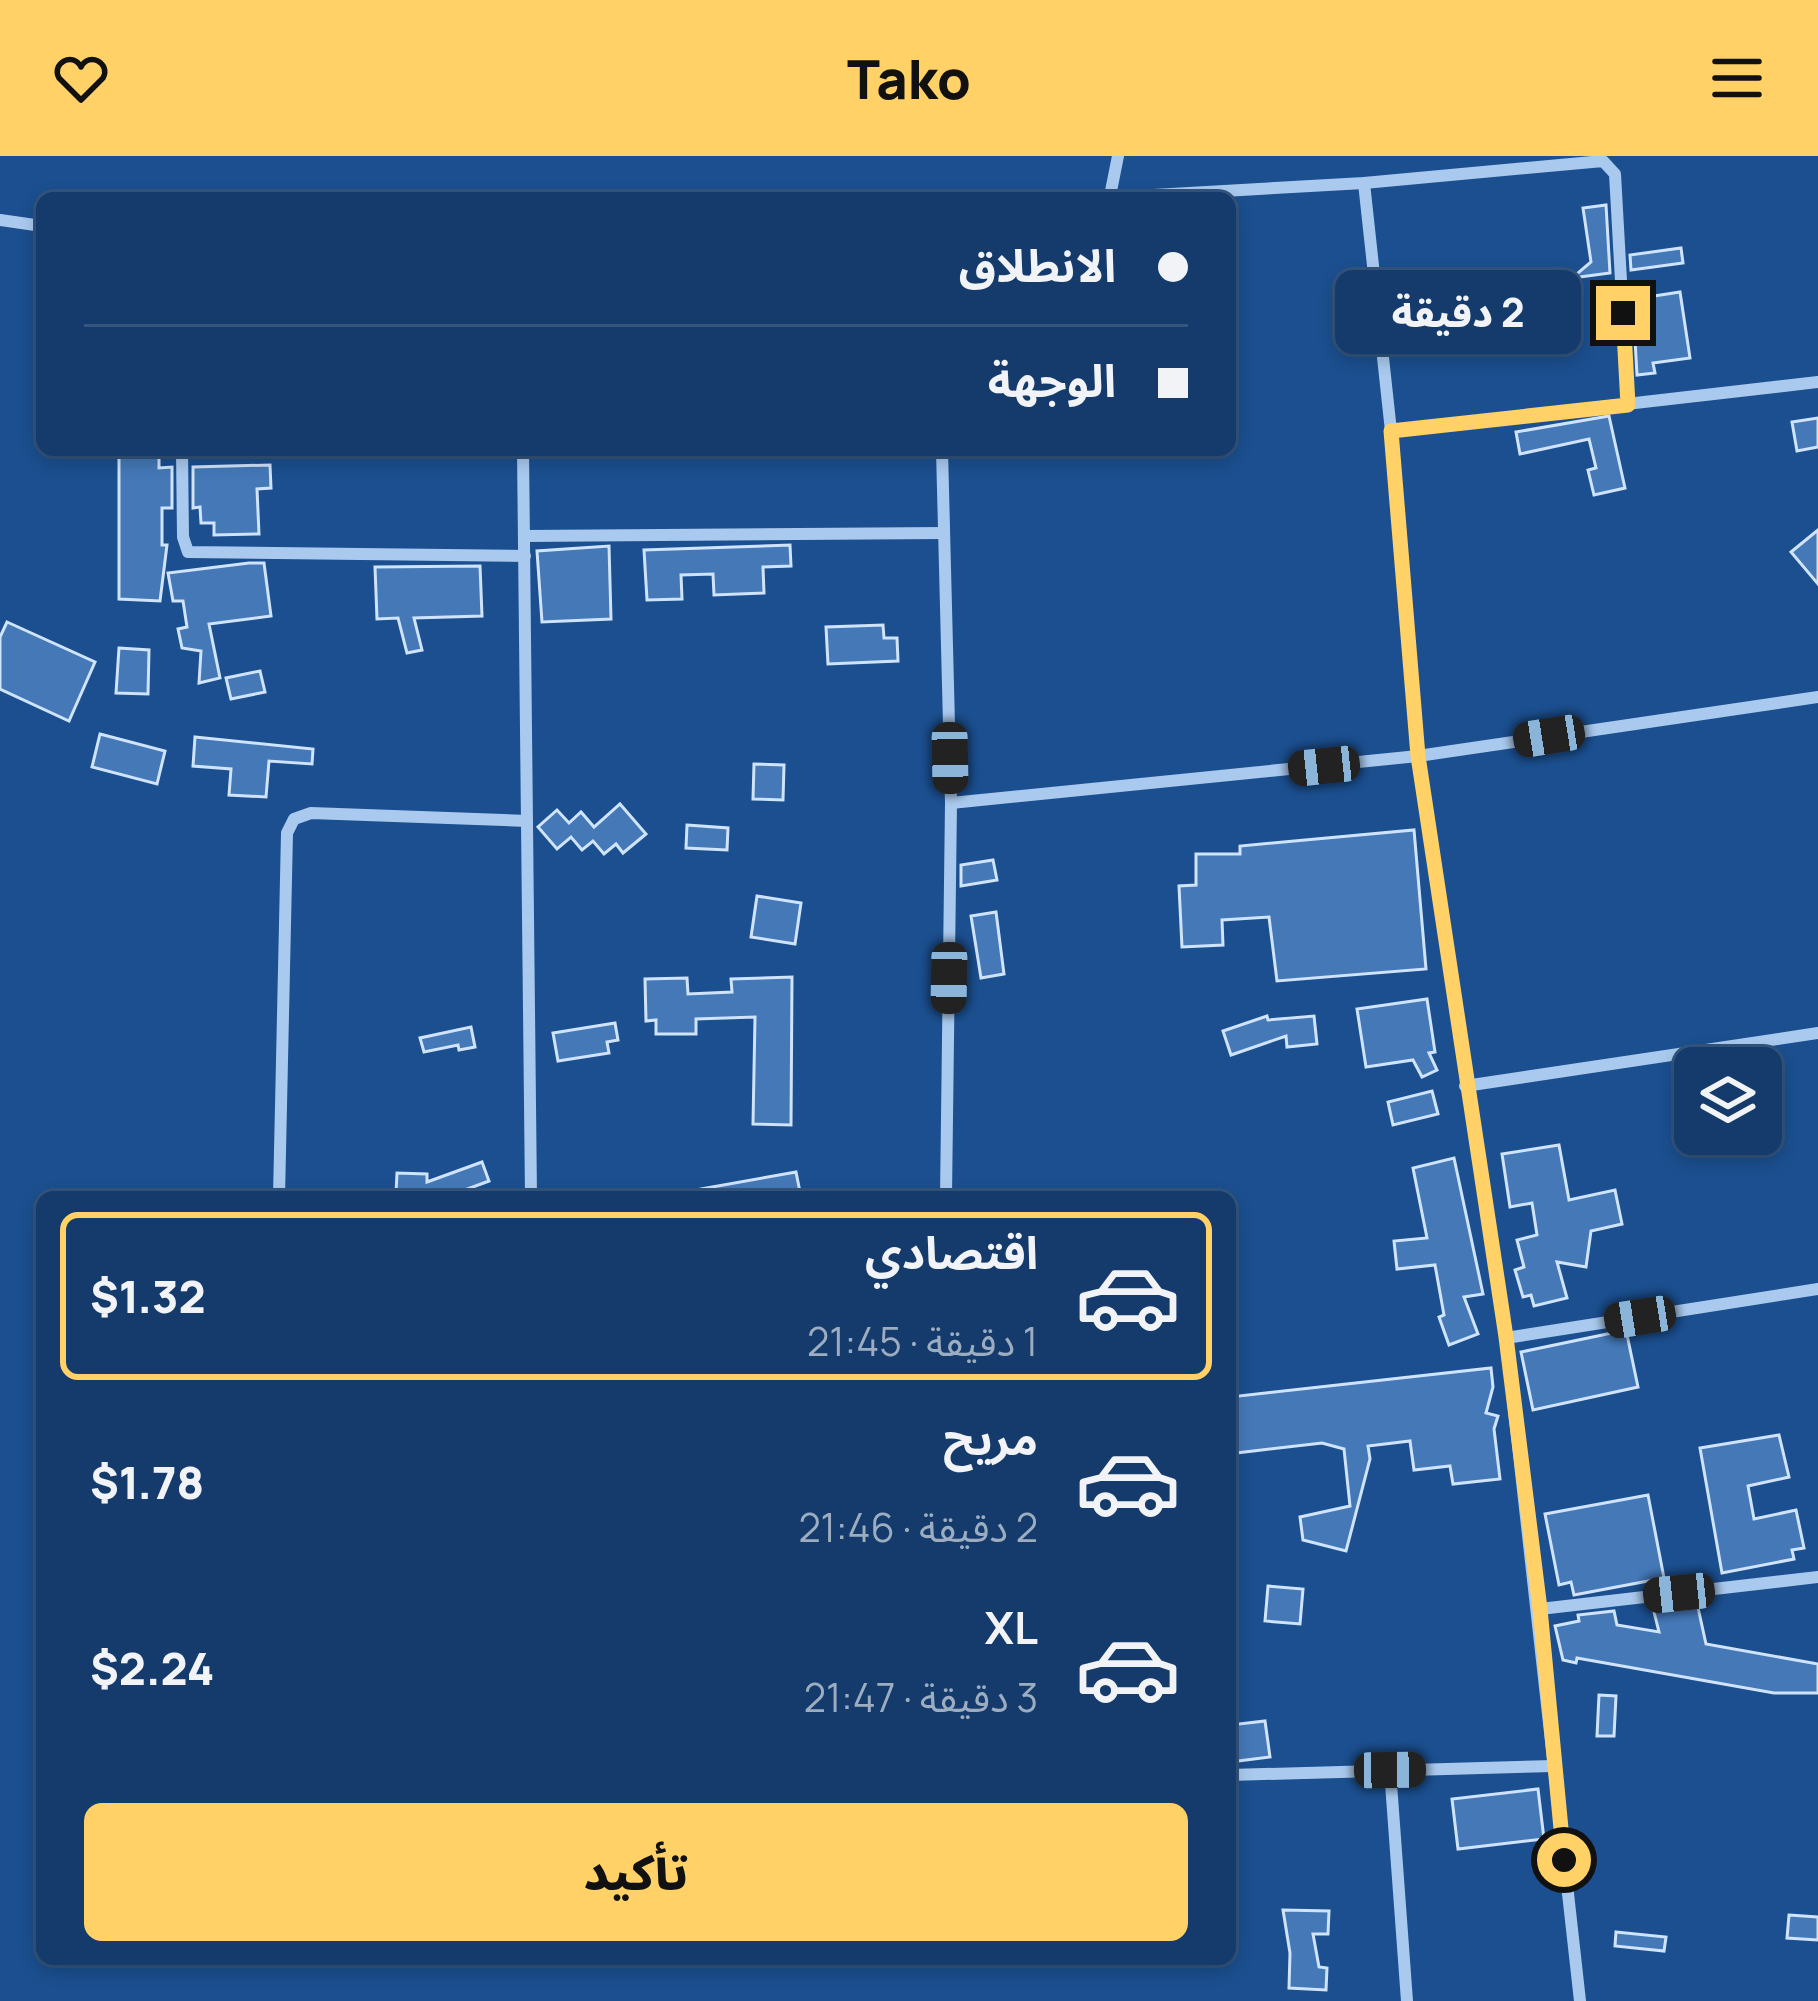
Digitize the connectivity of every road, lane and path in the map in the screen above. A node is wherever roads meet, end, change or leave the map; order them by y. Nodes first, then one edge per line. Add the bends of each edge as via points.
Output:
1 (1118, 156) edge
2 (1364, 183) junction
3 (1107, 192) edge
4 (1198, 192) edge
5 (0, 220) edge
6 (36, 225) edge
7 (1818, 382) edge
8 (1628, 405) junction
9 (1391, 431) junction
10 (182, 456) edge
11 (524, 456) edge
12 (942, 456) edge
13 (944, 533) junction
14 (524, 536) junction
15 (525, 556) junction
16 (1818, 698) edge
17 (1418, 756) junction
18 (950, 803) junction
19 (527, 820) junction
20 (1818, 1033) edge
21 (1465, 1086) junction
22 (279, 1191) edge
23 (531, 1191) edge
24 (946, 1191) edge
25 (1818, 1289) edge
26 (1506, 1337) junction
27 (1818, 1577) edge
28 (1540, 1609) junction
29 (1553, 1766) junction
30 (1390, 1770) junction
31 (1236, 1774) edge
32 (1407, 2001) edge
33 (1580, 2001) edge

1 - 3 street
2 - 4 street
2 - 8 street via 1610,166
2 - 9 street
5 - 6 street
7 - 8 street
8 - 9 street
9 - 17 street
10 - 15 street via 188,552
11 - 14 street
12 - 13 street
13 - 14 street
13 - 18 street
14 - 15 street
15 - 19 street
16 - 17 street
17 - 18 street
17 - 21 street
18 - 24 street
19 - 22 street via 311,813 294,819 287,833
19 - 23 street
20 - 21 street
21 - 26 street
25 - 26 street
26 - 28 street
27 - 28 street
28 - 29 street
29 - 30 street
29 - 33 street
30 - 31 street
30 - 32 street

